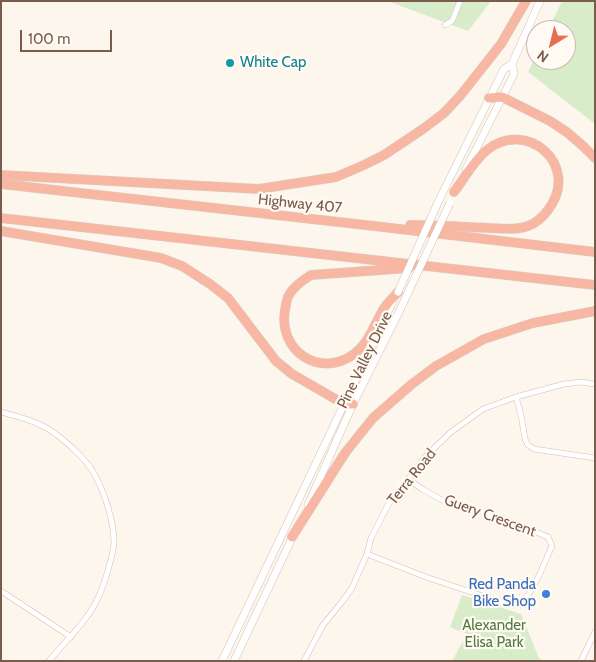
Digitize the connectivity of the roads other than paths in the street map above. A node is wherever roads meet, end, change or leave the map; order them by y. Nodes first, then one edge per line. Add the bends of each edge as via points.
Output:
1 (460, 1) edge
2 (526, 1) edge
3 (540, 1) edge
4 (445, 25) dead end
5 (512, 64) junction
6 (489, 98) junction
7 (502, 98) junction
8 (595, 158) edge
9 (1, 175) edge
10 (1, 184) edge
11 (454, 192) junction
12 (1, 218) edge
13 (374, 226) junction
14 (1, 231) edge
15 (595, 252) edge
16 (434, 267) junction
17 (595, 285) edge
18 (398, 292) joint
19 (389, 306) junction
20 (595, 311) edge
21 (595, 384) edge
22 (516, 397) junction
23 (349, 404) junction
24 (1, 412) edge
25 (595, 458) edge
26 (408, 479) junction
27 (292, 537) junction
28 (367, 554) junction
29 (1, 591) edge
30 (595, 632) edge
31 (71, 637) junction
32 (592, 646) edge
33 (49, 661) edge
34 (222, 661) edge
35 (234, 661) edge
36 (304, 661) edge
37 (581, 661) edge

1 - 4 street via 452,21
2 - 9 highway via 501,44 444,113 384,155 336,177 259,189
3 - 5 main road, Pine Valley Drive
5 - 6 main road, Pine Valley Drive via 504,69
5 - 7 main road, Pine Valley Drive via 514,74
6 - 7 highway
6 - 18 main road, Pine Valley Drive, bridge
7 - 8 highway via 568,133
7 - 11 main road, Pine Valley Drive
10 - 13 highway, Highway 407
11 - 13 highway via 488,149 508,139 539,147 558,170 559,187 554,202 540,219 526,227 514,230 430,225
11 - 23 main road, Pine Valley Drive, bridge via 399,312
12 - 16 highway
13 - 15 highway, Highway 407
14 - 23 highway via 161,258 182,266 228,298 276,361 292,374
16 - 17 highway
16 - 19 highway via 311,275 289,295 283,320 291,343 300,355 321,363 335,363 356,353 364,345
18 - 19 highway
19 - 23 main road, Pine Valley Drive
20 - 27 highway via 533,322 484,339 436,366 373,418 345,453
21 - 22 street, Terra Road via 564,384
22 - 25 street via 528,445 534,449
22 - 26 street, Terra Road via 483,409 459,426 425,457
23 - 27 main road, Pine Valley Drive via 315,491
23 - 34 main road, Pine Valley Drive
24 - 31 street via 34,422 57,434 81,456 92,470 112,520 114,544 104,583 98,598
26 - 28 street, Terra Road via 378,523
26 - 28 street, Guery Crescent via 440,499 548,538 552,546 527,598 520,605 510,605
27 - 35 main road, Pine Valley Drive
28 - 36 street, Terra Road via 352,588 323,625
29 - 31 street
30 - 32 street
31 - 33 street
32 - 37 street

